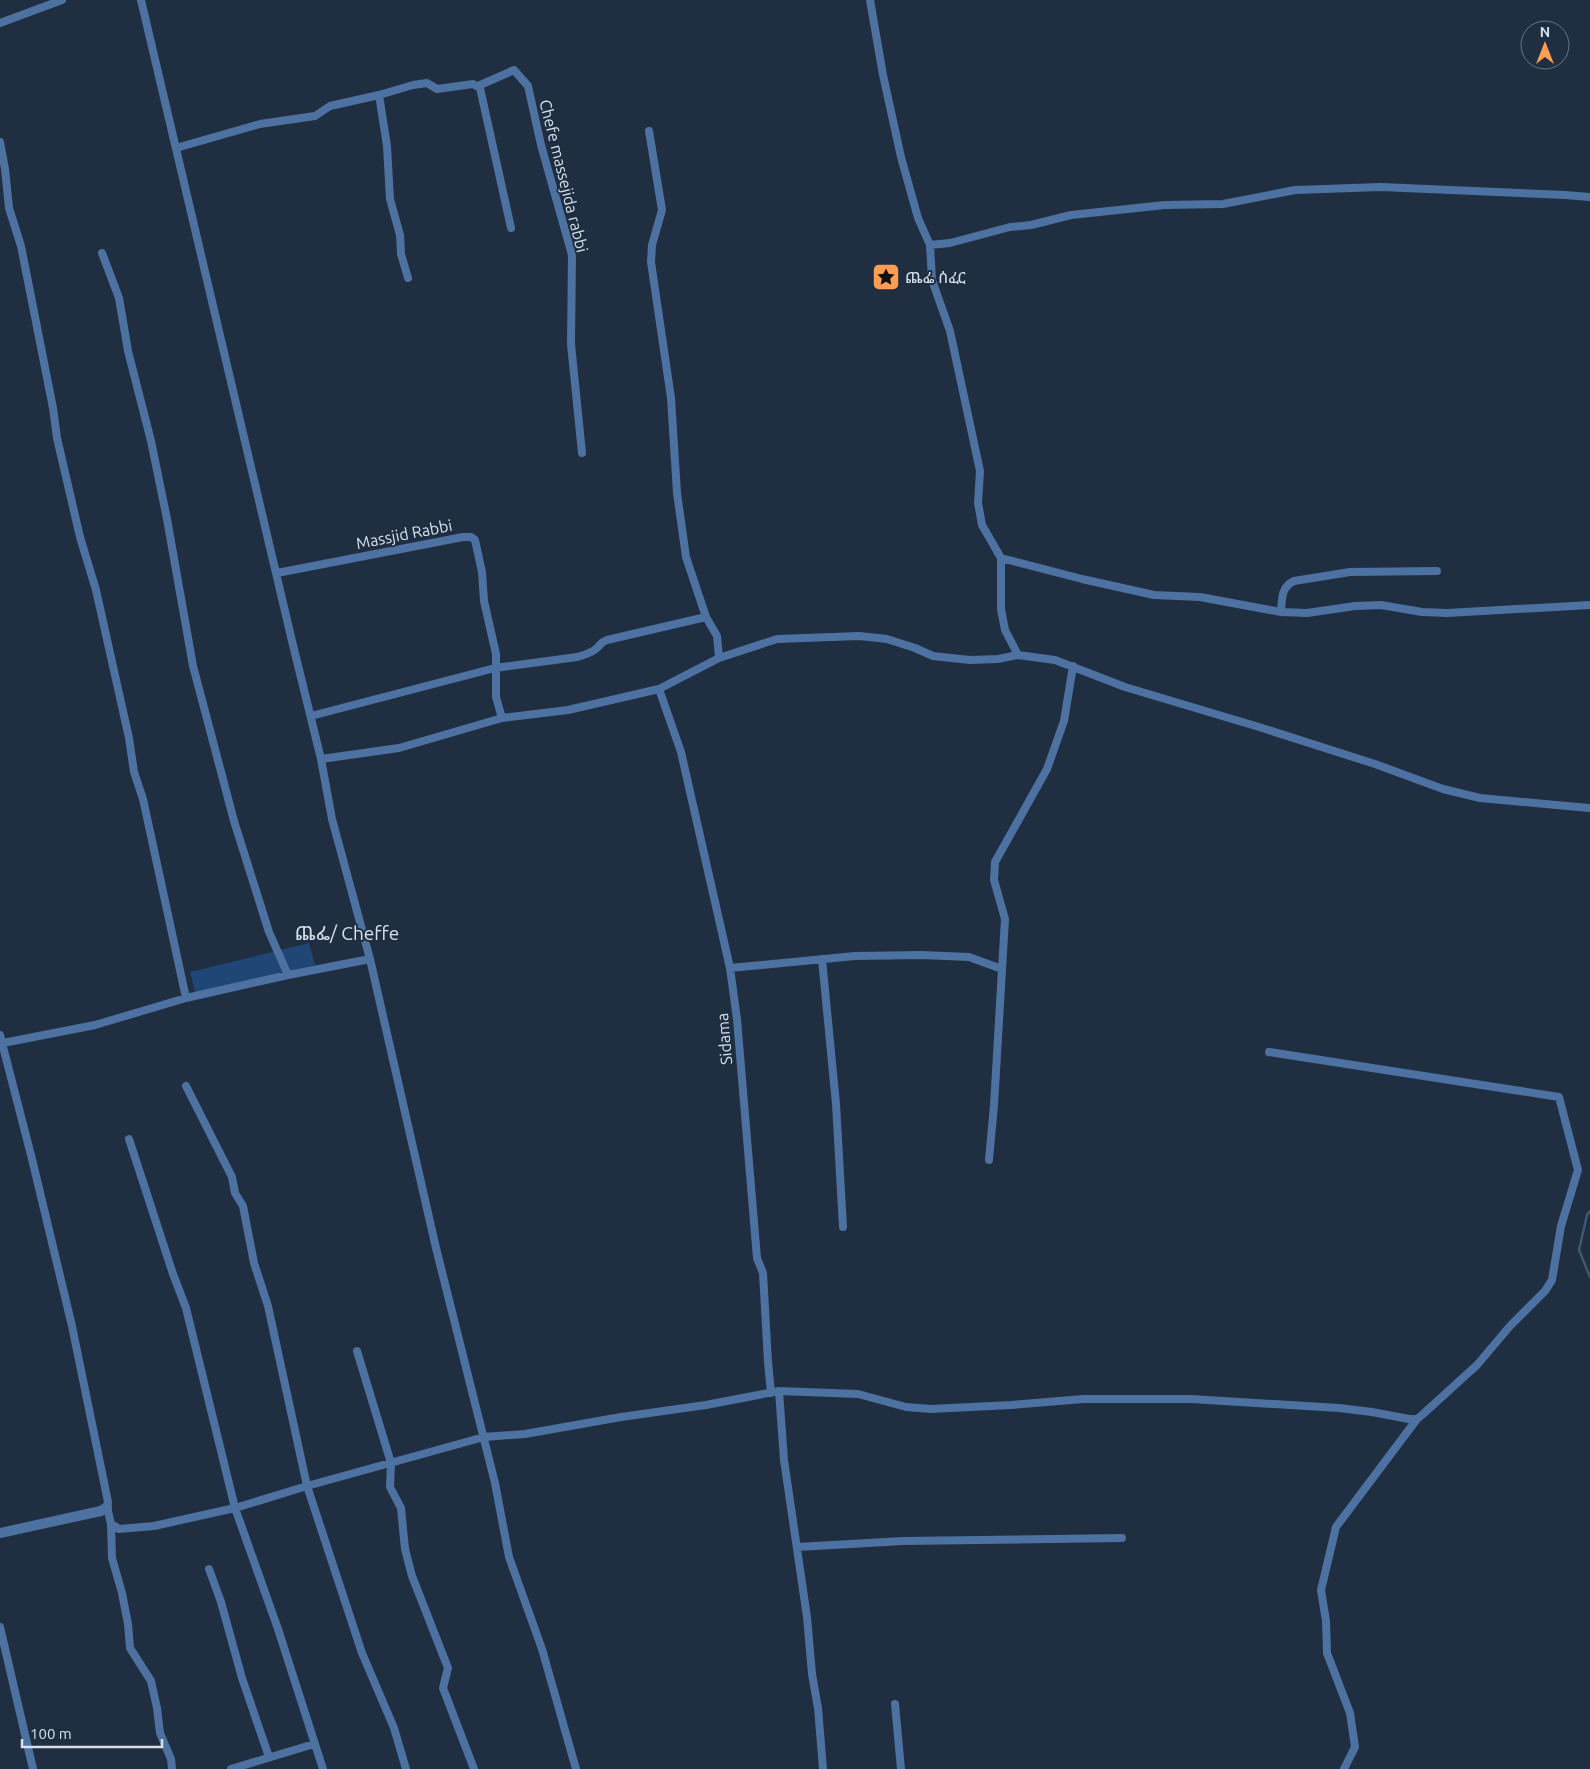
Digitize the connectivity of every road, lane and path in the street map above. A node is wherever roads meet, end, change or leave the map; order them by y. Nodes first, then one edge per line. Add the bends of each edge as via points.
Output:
1 (62, 0) edge
2 (141, 0) edge
3 (870, 0) edge
4 (0, 23) edge
5 (478, 86) junction
6 (379, 95) junction
7 (649, 131) dead end
8 (0, 142) edge
9 (176, 148) junction
10 (1590, 197) edge
11 (511, 228) dead end
12 (930, 245) junction
13 (102, 253) dead end
14 (408, 278) dead end
15 (582, 453) dead end
16 (1001, 558) junction
17 (1437, 572) dead end
18 (277, 574) junction
19 (1590, 605) edge
20 (1281, 612) junction
21 (706, 617) junction
22 (1018, 655) junction
23 (719, 658) junction
24 (1073, 666) junction
25 (495, 668) junction
26 (659, 689) junction
27 (311, 716) junction
28 (502, 718) junction
29 (321, 759) junction
30 (1589, 808) edge
31 (370, 959) junction
32 (822, 959) junction
33 (730, 968) junction
34 (1002, 969) junction
35 (288, 975) junction
36 (186, 998) junction
37 (0, 1035) edge
38 (3, 1043) junction
39 (1269, 1052) dead end
40 (186, 1086) dead end
41 (129, 1140) dead end
42 (989, 1160) dead end
43 (843, 1227) dead end
44 (357, 1351) dead end
45 (775, 1392) junction
46 (1417, 1419) junction
47 (484, 1437) junction
48 (391, 1463) junction
49 (307, 1486) junction
50 (107, 1508) junction
51 (235, 1508) junction
52 (111, 1524) junction
53 (0, 1533) edge
54 (1122, 1538) dead end
55 (797, 1547) junction
56 (209, 1569) dead end
57 (0, 1627) edge
58 (895, 1704) dead end
59 (314, 1744) junction
60 (269, 1757) junction
61 (33, 1769) edge
62 (172, 1769) edge
63 (231, 1769) edge
64 (323, 1769) edge
65 (406, 1769) edge
66 (474, 1769) edge
67 (576, 1769) edge
68 (823, 1769) edge
69 (901, 1769) edge
70 (1344, 1769) edge

1 - 4 street
2 - 9 street
3 - 12 street via 901,157 918,218
5 - 6 street via 437,89 427,83
5 - 11 street
5 - 15 street, Chefe massejida rabbi via 514,70 528,86 572,255 571,344
6 - 9 street via 330,106 315,116 260,124
6 - 14 street via 387,146 390,199
7 - 21 street via 662,210 650,262 671,398 686,557
8 - 36 street via 9,208 21,246 57,438 96,590
9 - 18 street
10 - 12 street via 1380,187 1295,190 1223,204 1165,205 1071,215
12 - 16 street via 932,280 950,331 980,471 978,502 982,525
13 - 35 street via 119,298 200,690 234,821 268,932
16 - 20 street via 1154,595 1200,597
16 - 22 street via 1000,609
17 - 20 street via 1350,572 1294,581 1287,584 1282,593
18 - 25 street, Massjid Rabbi via 471,537 475,540 482,572 484,601 496,654
18 - 27 street
19 - 20 street via 1447,613 1382,605 1307,613
21 - 23 street via 717,636
21 - 25 street via 607,640 578,657
22 - 23 street via 998,660 933,656 887,639 859,636 777,639
22 - 24 street
23 - 26 street
24 - 30 street via 1125,687 1443,788 1480,798
24 - 34 street via 1064,720 1047,769 995,862 994,880 1005,918
25 - 27 street
25 - 28 street, Massjid Rabbi via 496,697
26 - 28 street via 568,710
26 - 33 street, Sidama via 681,752
27 - 29 street
28 - 29 street via 399,748
29 - 31 street via 332,819
31 - 35 street
31 - 47 street via 436,1248
32 - 33 street
32 - 34 street via 922,955 969,957
32 - 43 street via 836,1104
33 - 45 street, Sidama via 757,1258 763,1273 768,1362
34 - 42 street
35 - 36 street
36 - 38 street via 96,1025
37 - 38 street
38 - 50 street via 72,1326
39 - 46 street via 1559,1098 1578,1170 1561,1226 1552,1280 1477,1365
40 - 49 street via 232,1177 235,1193 243,1206
41 - 51 street via 186,1308
44 - 48 street
45 - 46 street via 858,1394 906,1407 931,1409 1084,1399 1191,1399 1339,1408
45 - 47 street via 525,1434
45 - 55 street, Sidama
46 - 70 street via 1336,1527 1321,1590 1327,1653 1350,1713 1355,1747
47 - 48 street
47 - 67 street via 509,1557 542,1649
48 - 49 street
48 - 66 street via 390,1486 401,1508 405,1549 412,1576 448,1668 443,1688
49 - 51 street
49 - 65 street via 362,1653 394,1728
50 - 52 street
50 - 53 street
51 - 52 street via 154,1526 119,1529
51 - 59 street
52 - 62 street via 112,1558 122,1593 130,1648 151,1682 160,1733
54 - 55 street via 903,1541
55 - 68 street, Sidama
56 - 60 street
57 - 61 street
58 - 69 street
59 - 60 street
59 - 64 street
60 - 63 street

